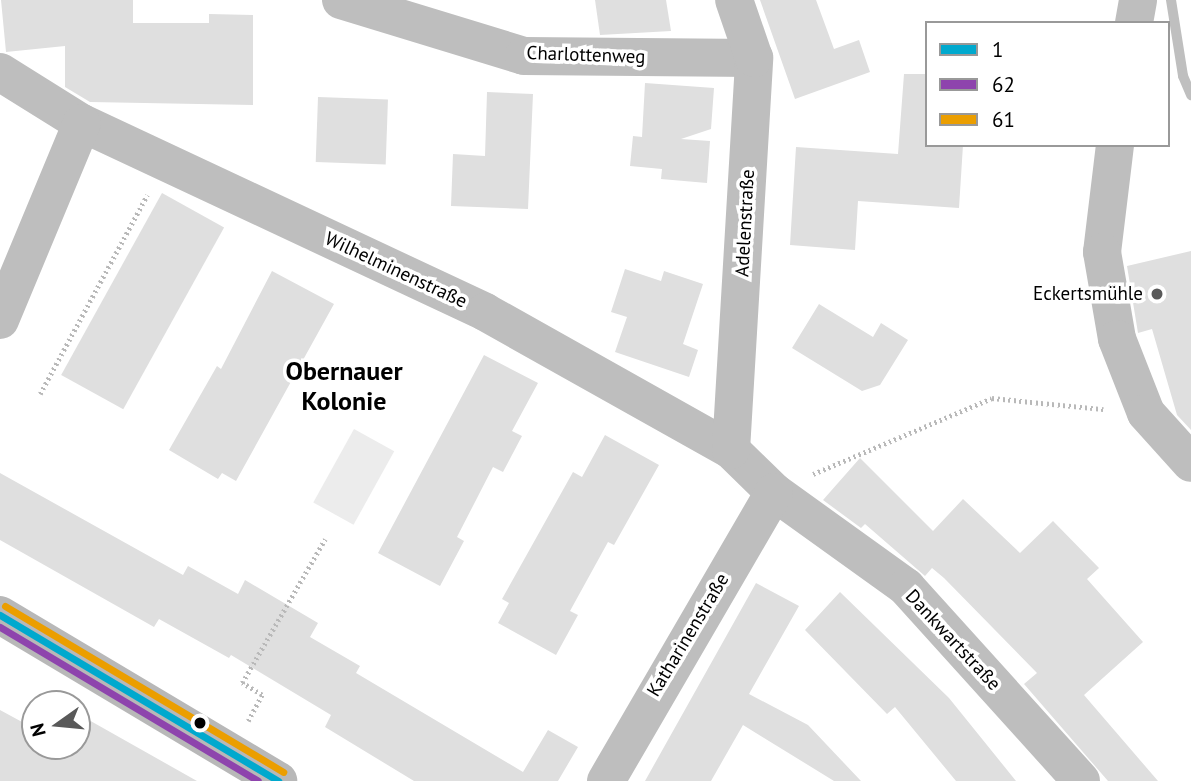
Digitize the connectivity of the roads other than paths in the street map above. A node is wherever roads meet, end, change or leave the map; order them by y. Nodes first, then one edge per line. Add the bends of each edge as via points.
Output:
1 (341, 0) edge
2 (734, 0) edge
3 (1138, 0) edge
4 (1134, 21) edge
5 (754, 58) junction
6 (1, 64) edge
7 (82, 123) junction
8 (1115, 147) edge
9 (0, 320) edge
10 (732, 450) junction
11 (1191, 463) edge
12 (774, 492) junction
13 (0, 615) edge
14 (278, 781) edge
15 (606, 781) edge
16 (1081, 781) edge

1 - 5 street, Charlottenweg via 524,56
2 - 5 street, Adelenstraße
3 - 4 street
5 - 10 street, Adelenstraße
6 - 7 street, Wilhelminenstraße
7 - 9 street
7 - 10 street, Wilhelminenstraße via 485,312
8 - 11 street via 1102,252 1117,340 1146,413
10 - 12 street, Wilhelminenstraße
12 - 15 street, Katharinenstraße
12 - 16 street, Dankwartstraße via 906,587
13 - 14 main road

